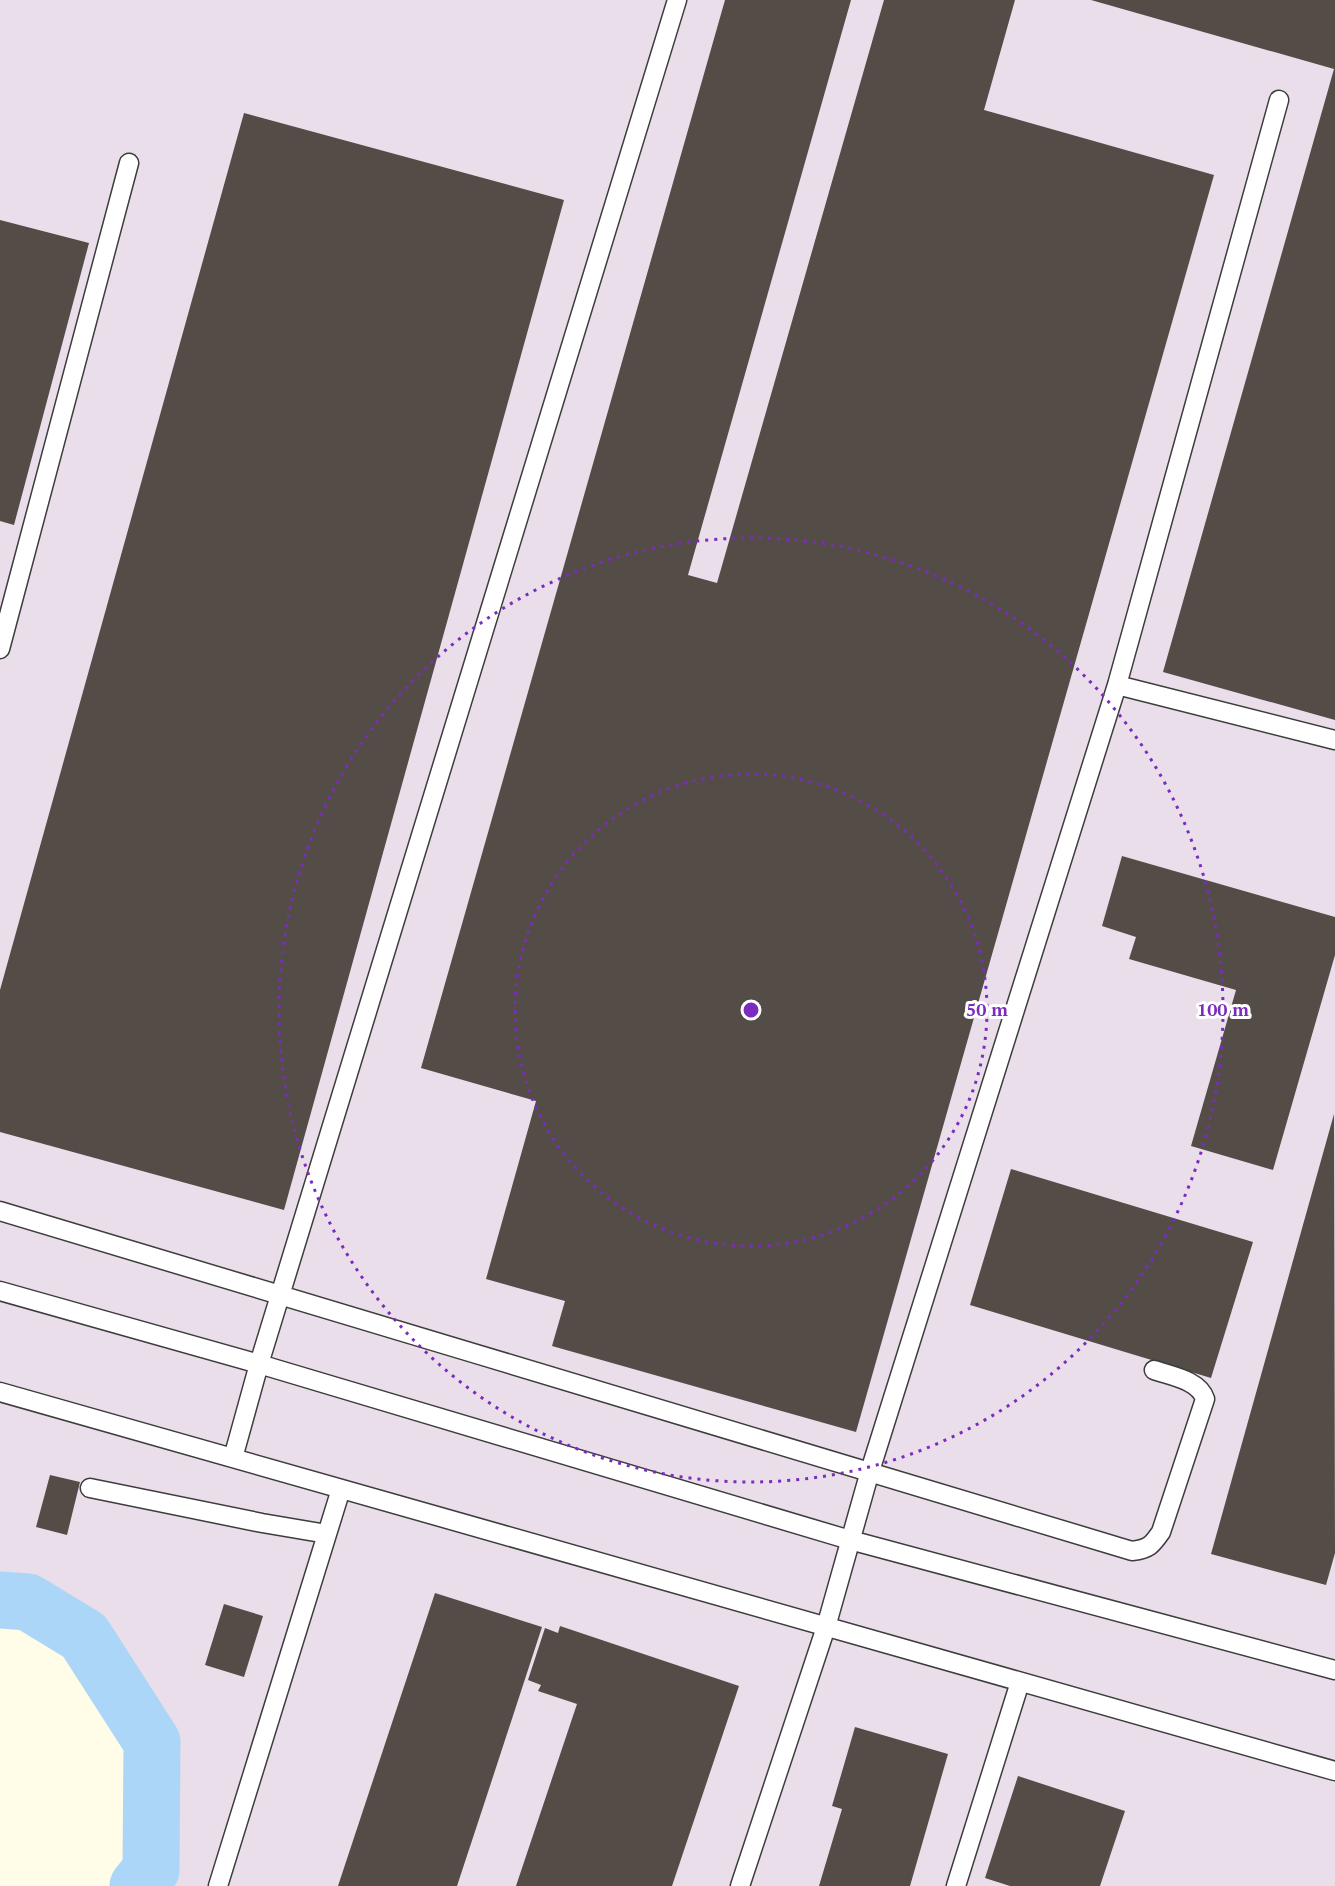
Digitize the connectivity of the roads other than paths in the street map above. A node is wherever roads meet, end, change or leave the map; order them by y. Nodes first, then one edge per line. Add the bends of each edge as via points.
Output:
1 (677, 0) edge
2 (1279, 99) dead end
3 (129, 163) dead end
4 (0, 649) edge
5 (1117, 685) junction
6 (1335, 740) edge
7 (0, 1211) edge
8 (0, 1291) edge
9 (281, 1296) junction
10 (259, 1364) junction
11 (1154, 1370) dead end
12 (0, 1392) edge
13 (233, 1458) junction
14 (870, 1470) junction
15 (90, 1488) dead end
16 (341, 1489) junction
17 (327, 1534) junction
18 (850, 1540) junction
19 (826, 1627) junction
20 (1335, 1670) edge
21 (1020, 1682) junction
22 (1335, 1771) edge
23 (218, 1886) edge
24 (740, 1886) edge
25 (956, 1886) edge

1 - 9 lane
2 - 5 lane
3 - 4 lane
5 - 6 lane
5 - 14 lane
7 - 9 lane
8 - 10 lane
9 - 10 lane
9 - 14 lane
10 - 13 lane
10 - 18 lane
11 - 14 lane via 1194,1384 1205,1399 1161,1532 1153,1545 1142,1550 1132,1551
12 - 13 lane
13 - 16 lane
14 - 18 lane
15 - 17 lane
16 - 17 lane
16 - 19 lane
17 - 23 lane
18 - 19 lane
18 - 20 lane
19 - 21 lane
19 - 24 lane
21 - 22 lane
21 - 25 lane

